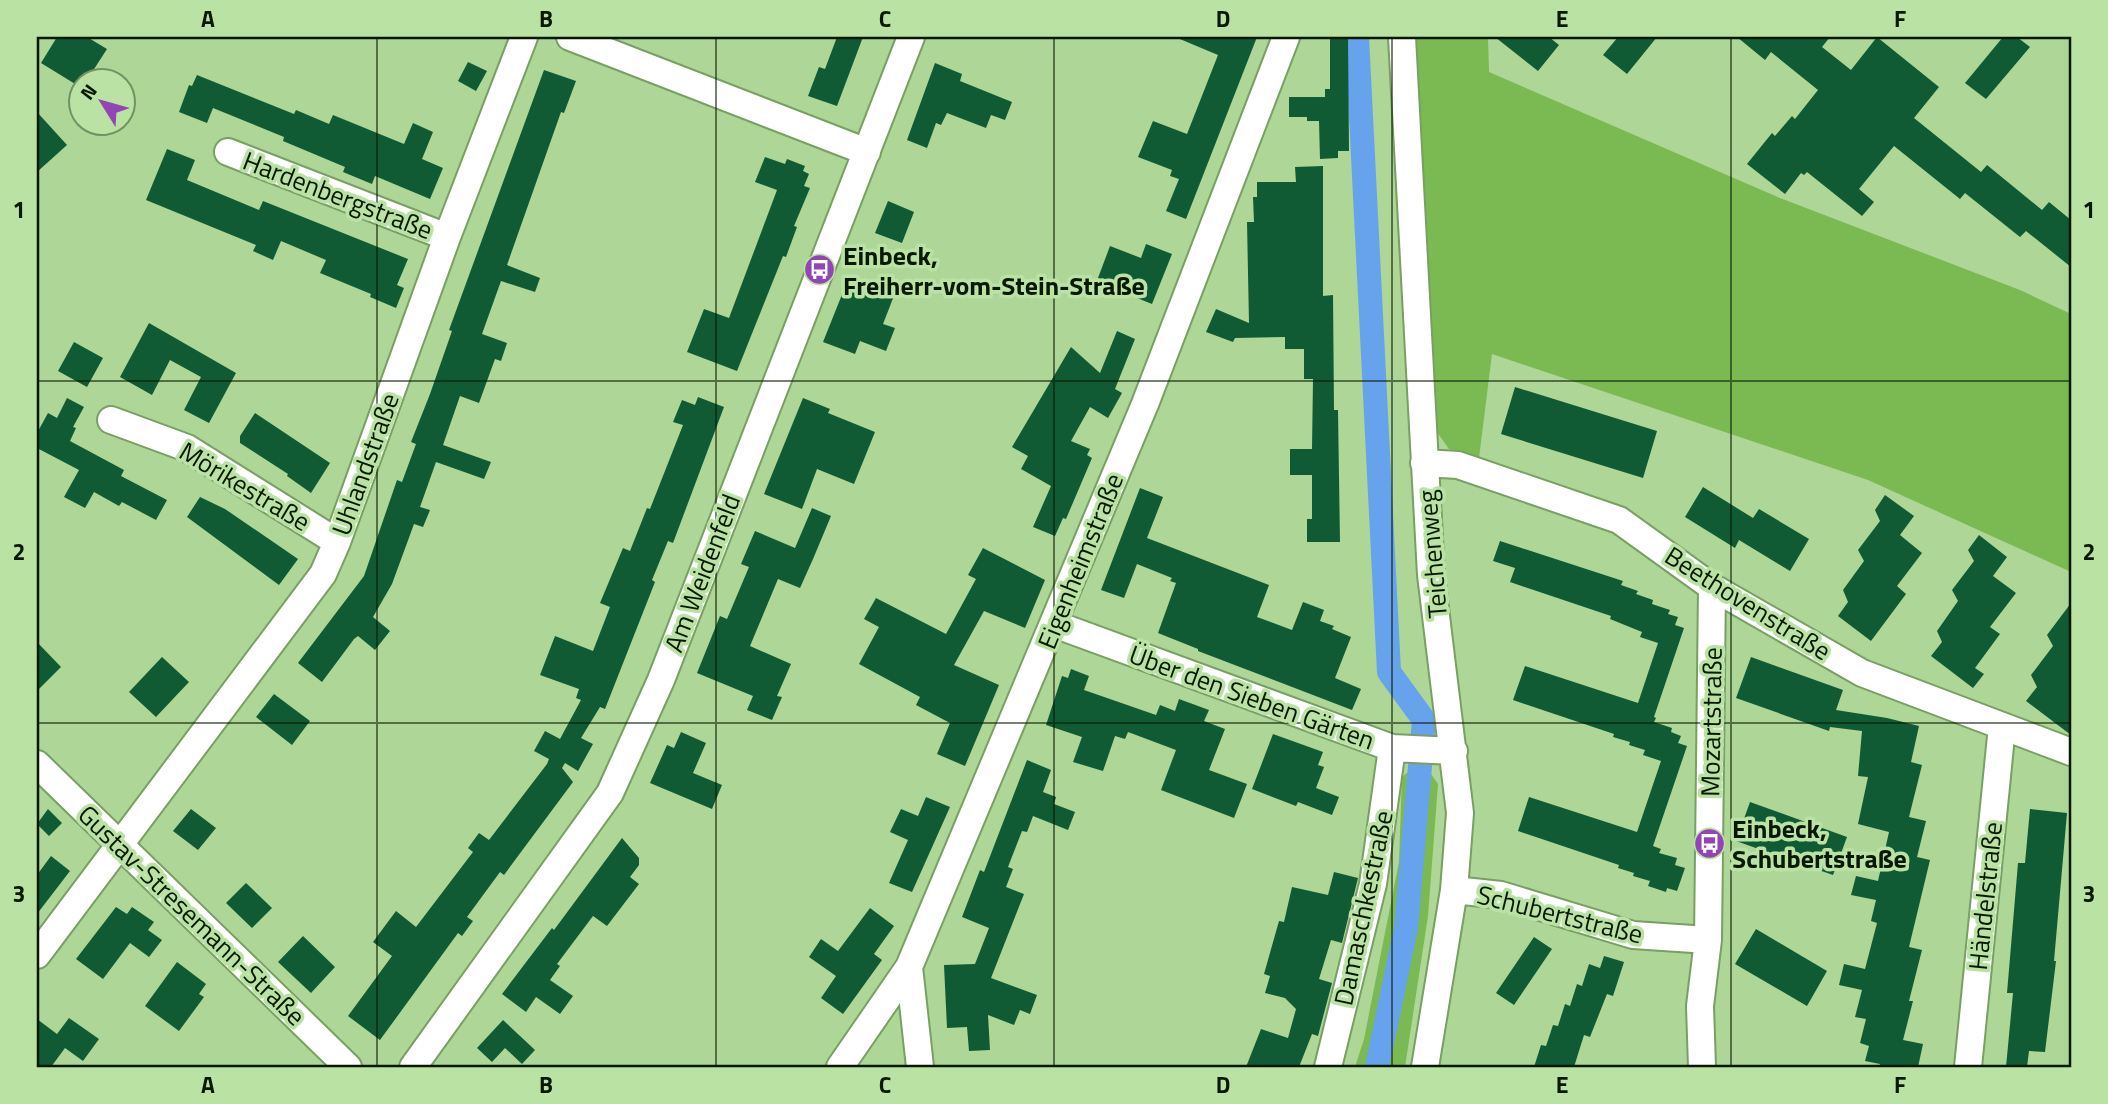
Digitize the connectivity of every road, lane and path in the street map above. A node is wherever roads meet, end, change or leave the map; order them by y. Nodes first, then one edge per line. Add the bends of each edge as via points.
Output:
1 (524, 37) edge
2 (570, 37) edge
3 (911, 37) edge
4 (1286, 37) edge
5 (1402, 37) edge
6 (228, 152) dead end
7 (867, 152) junction
8 (447, 237) junction
9 (111, 420) dead end
10 (1424, 463) junction
11 (337, 542) junction
12 (1713, 587) junction
13 (1054, 624) junction
14 (2002, 726) junction
15 (1393, 748) junction
16 (1453, 751) junction
17 (2071, 752) edge
18 (37, 764) edge
19 (120, 844) junction
20 (1454, 890) junction
21 (1708, 940) junction
22 (37, 955) edge
23 (909, 967) junction
24 (348, 1067) edge
25 (413, 1067) edge
26 (840, 1067) edge
27 (920, 1067) edge
28 (1328, 1067) edge
29 (1425, 1067) edge
30 (1702, 1067) edge
31 (1968, 1067) edge

1 - 8 street, Uhlandstraße
2 - 7 street
3 - 7 street, Am Weidenfeld
4 - 13 street, Eigenheimstraße via 1145,404
5 - 10 street, Teichenweg
6 - 8 street, Hardenbergstraße
7 - 25 street, Am Weidenfeld via 661,680 610,793
8 - 11 street, Uhlandstraße
9 - 11 street, Mörikestraße via 187,448
10 - 12 street, Beethovenstraße via 1458,465 1619,520
10 - 16 street, Teichenweg via 1431,575
11 - 19 street, Uhlandstraße via 323,574
12 - 14 street, Beethovenstraße via 1862,673
12 - 21 street, Mozartstraße
13 - 15 street, Über den Sieben Gärten
13 - 23 street, Eigenheimstraße
14 - 17 street, Beethovenstraße
14 - 31 street, Händelstraße
15 - 16 street, Über den Sieben Gärten
15 - 28 street, Damaschkestraße via 1373,884
16 - 20 street, Teichenweg via 1460,813
18 - 19 street, Gustav-Stresemann-Straße
19 - 22 street, Uhlandstraße
19 - 24 street, Gustav-Stresemann-Straße
20 - 21 street, Schubertstraße via 1501,895 1633,935
20 - 29 street, Teichenweg
21 - 30 street, Mozartstraße via 1700,1006
23 - 26 street, Eigenheimstraße
23 - 27 street

